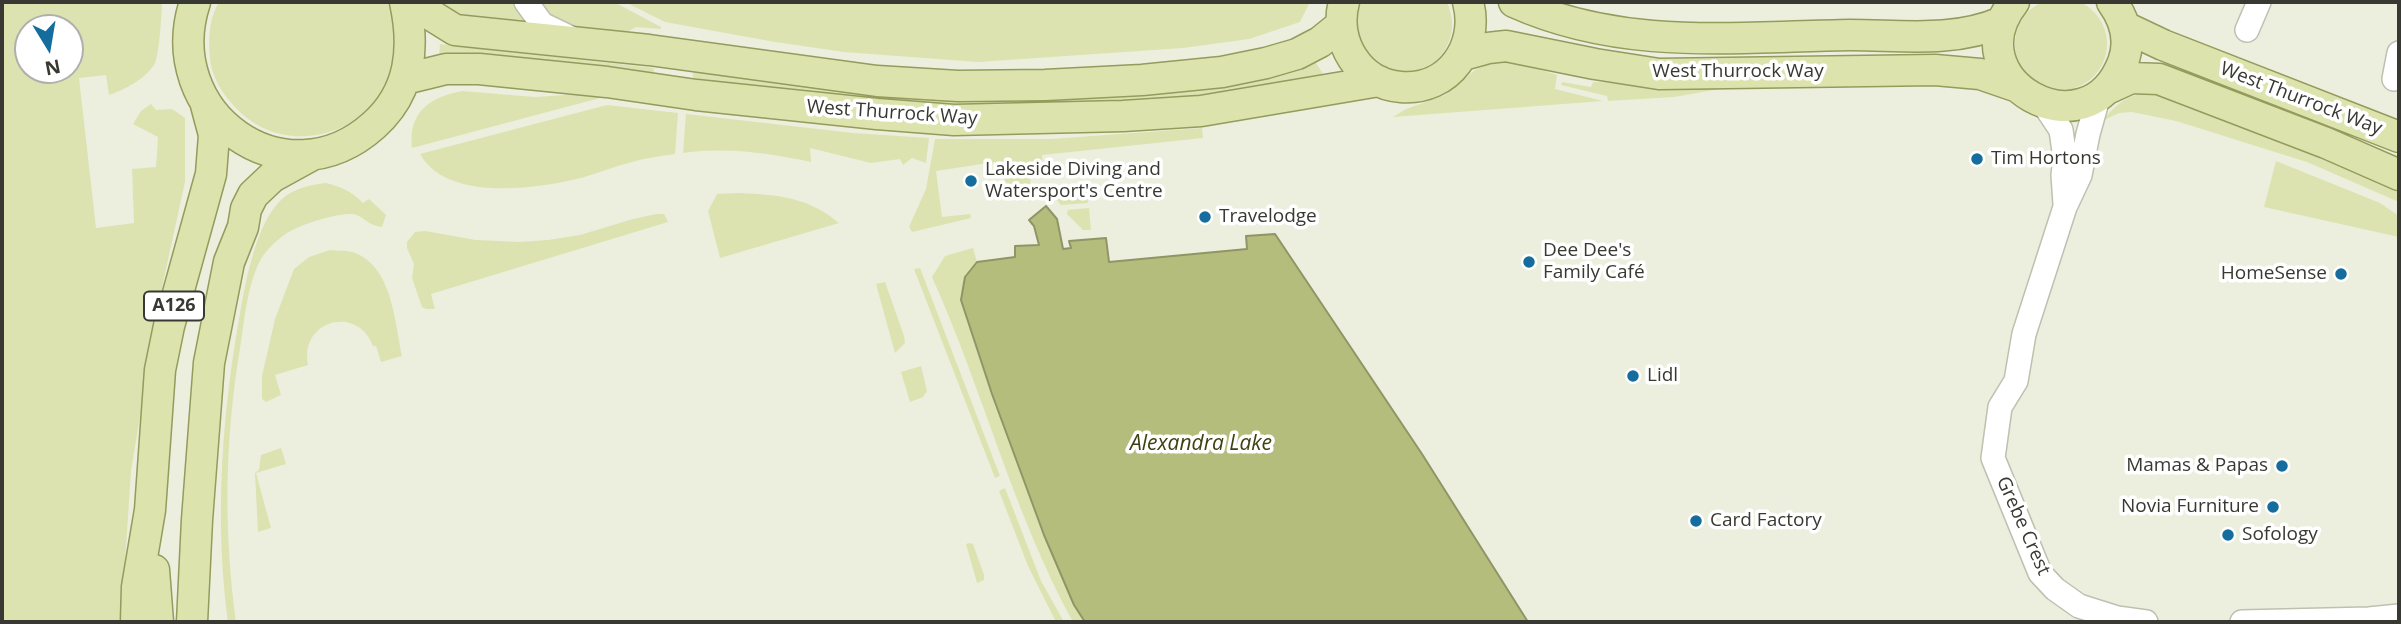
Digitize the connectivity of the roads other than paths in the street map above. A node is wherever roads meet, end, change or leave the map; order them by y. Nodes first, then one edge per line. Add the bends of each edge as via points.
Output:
1 (175, 2) edge
2 (195, 2) edge
3 (405, 2) edge
4 (410, 2) edge
5 (526, 2) edge
6 (1468, 2) edge
7 (1514, 2) edge
8 (2259, 2) edge
9 (2008, 12) edge
10 (1343, 13) edge
11 (2119, 14) edge
12 (2247, 30) dead end
13 (580, 42) junction
14 (187, 49) junction
15 (2399, 53) edge
16 (1463, 55) junction
17 (405, 79) junction
18 (2395, 79) dead end
19 (1379, 81) junction
20 (2015, 86) junction
21 (2103, 92) junction
22 (2043, 103) junction
23 (206, 105) junction
24 (2399, 137) edge
25 (312, 155) junction
26 (2399, 175) edge
27 (2065, 207) junction
28 (150, 510) junction
29 (197, 520) junction
30 (2399, 616) edge
31 (136, 622) edge
32 (158, 622) edge
33 (192, 622) edge
34 (209, 622) edge
35 (2146, 622) edge
36 (2242, 622) edge

1 - 14 main road
2 - 14 main road
3 - 17 main road via 411,48
4 - 13 main road, West Thurrock Way via 454,30
5 - 13 street via 542,24
6 - 16 main road via 1471,36
7 - 9 main road, West Thurrock Way via 1585,27 1681,40 1946,37 1982,31
8 - 12 street
9 - 20 main road via 1998,41 2001,60
10 - 13 main road, West Thurrock Way via 1320,42 1266,64 1156,79 1045,85 958,86 877,80
10 - 19 main road via 1344,43 1364,72
11 - 21 main road via 2125,56 2119,74
11 - 24 main road, West Thurrock Way via 2163,45
14 - 23 main road
15 - 18 street
16 - 19 main road via 1443,76 1423,86 1400,87
16 - 20 main road, West Thurrock Way via 1506,46 1659,74 1935,70 1980,74
17 - 19 main road, West Thurrock Way via 446,69 479,69 877,114 993,120 1201,111
17 - 25 main road via 387,113 364,133 341,147
20 - 22 main road, West Thurrock Way
21 - 22 main road, West Thurrock Way via 2072,106
21 - 26 main road, West Thurrock Way via 2131,78 2159,79
21 - 27 street, Grebe Crest via 2080,175
22 - 27 street, Grebe Crest via 2064,143
23 - 25 main road via 242,139 278,153
23 - 28 main road, A126 via 214,135 211,174 160,370
25 - 29 main road, A126 via 272,177 253,195 229,262 209,363
27 - 35 street, Grebe Crest via 2024,334 2016,381 2000,407 1993,458 2040,573 2079,606
28 - 31 main road, A126
28 - 32 main road, A126
29 - 33 main road, A126
29 - 34 main road, A126
30 - 36 street

